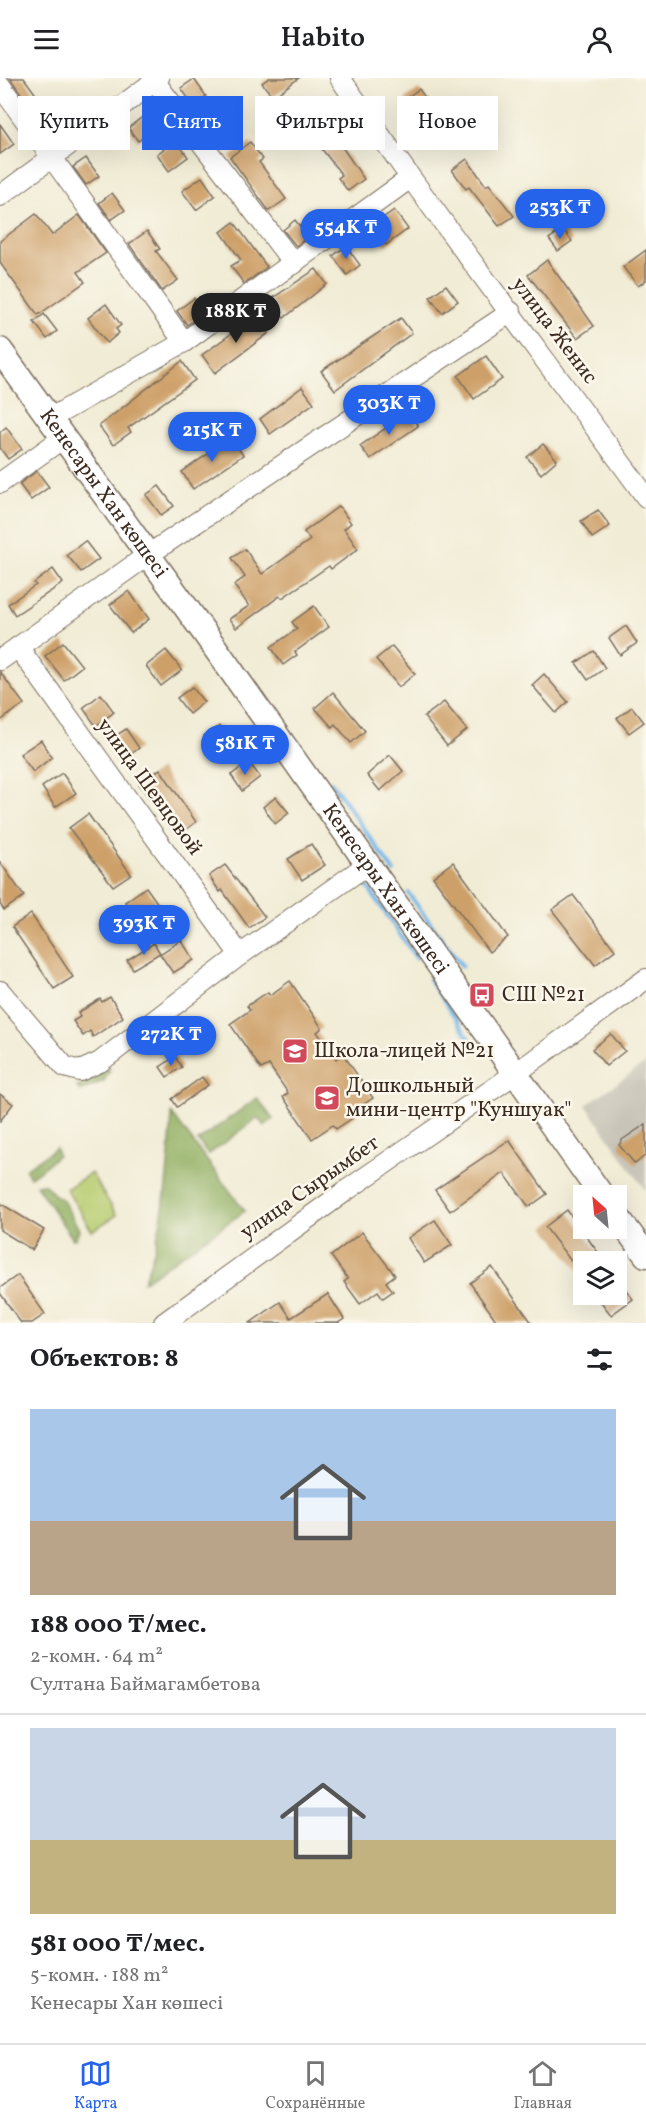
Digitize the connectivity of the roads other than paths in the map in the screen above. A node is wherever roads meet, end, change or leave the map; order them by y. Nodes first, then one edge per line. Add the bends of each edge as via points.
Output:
1 (340, 78) edge
2 (156, 79) edge
3 (0, 85) edge
4 (53, 157) junction
5 (409, 179) junction
6 (0, 196) edge
7 (294, 264) junction
8 (511, 312) junction
9 (184, 342) junction
10 (0, 350) edge
11 (56, 429) junction
12 (0, 483) edge
13 (646, 497) edge
14 (148, 555) junction
15 (18, 647) junction
16 (0, 660) edge
17 (368, 864) junction
18 (240, 956) junction
19 (646, 979) edge
20 (0, 991) edge
21 (516, 1073) junction
22 (594, 1185) edge
23 (627, 1230) edge
24 (646, 1255) edge
25 (164, 1323) edge

1 - 5 street, улица Женис
2 - 4 street
2 - 7 street
3 - 4 street
4 - 6 street
4 - 9 street
5 - 7 street
5 - 8 street, улица Женис
7 - 9 street
8 - 13 street, улица Женис
8 - 14 street
9 - 11 street
10 - 11 main road, Кенесары Хан көшесі
11 - 12 street
11 - 14 main road, Кенесары Хан көшесі
14 - 15 street
14 - 17 main road, Кенесары Хан көшесі
15 - 16 street
15 - 18 street, улица Шевцовой
17 - 18 street
17 - 21 main road, Кенесары Хан көшесі
18 - 20 street via 100,1062 80,1071 65,1067
19 - 21 street, улица Сырымбет
21 - 22 main road, Кенесары Хан көшесі
21 - 25 street, улица Сырымбет
23 - 24 main road

